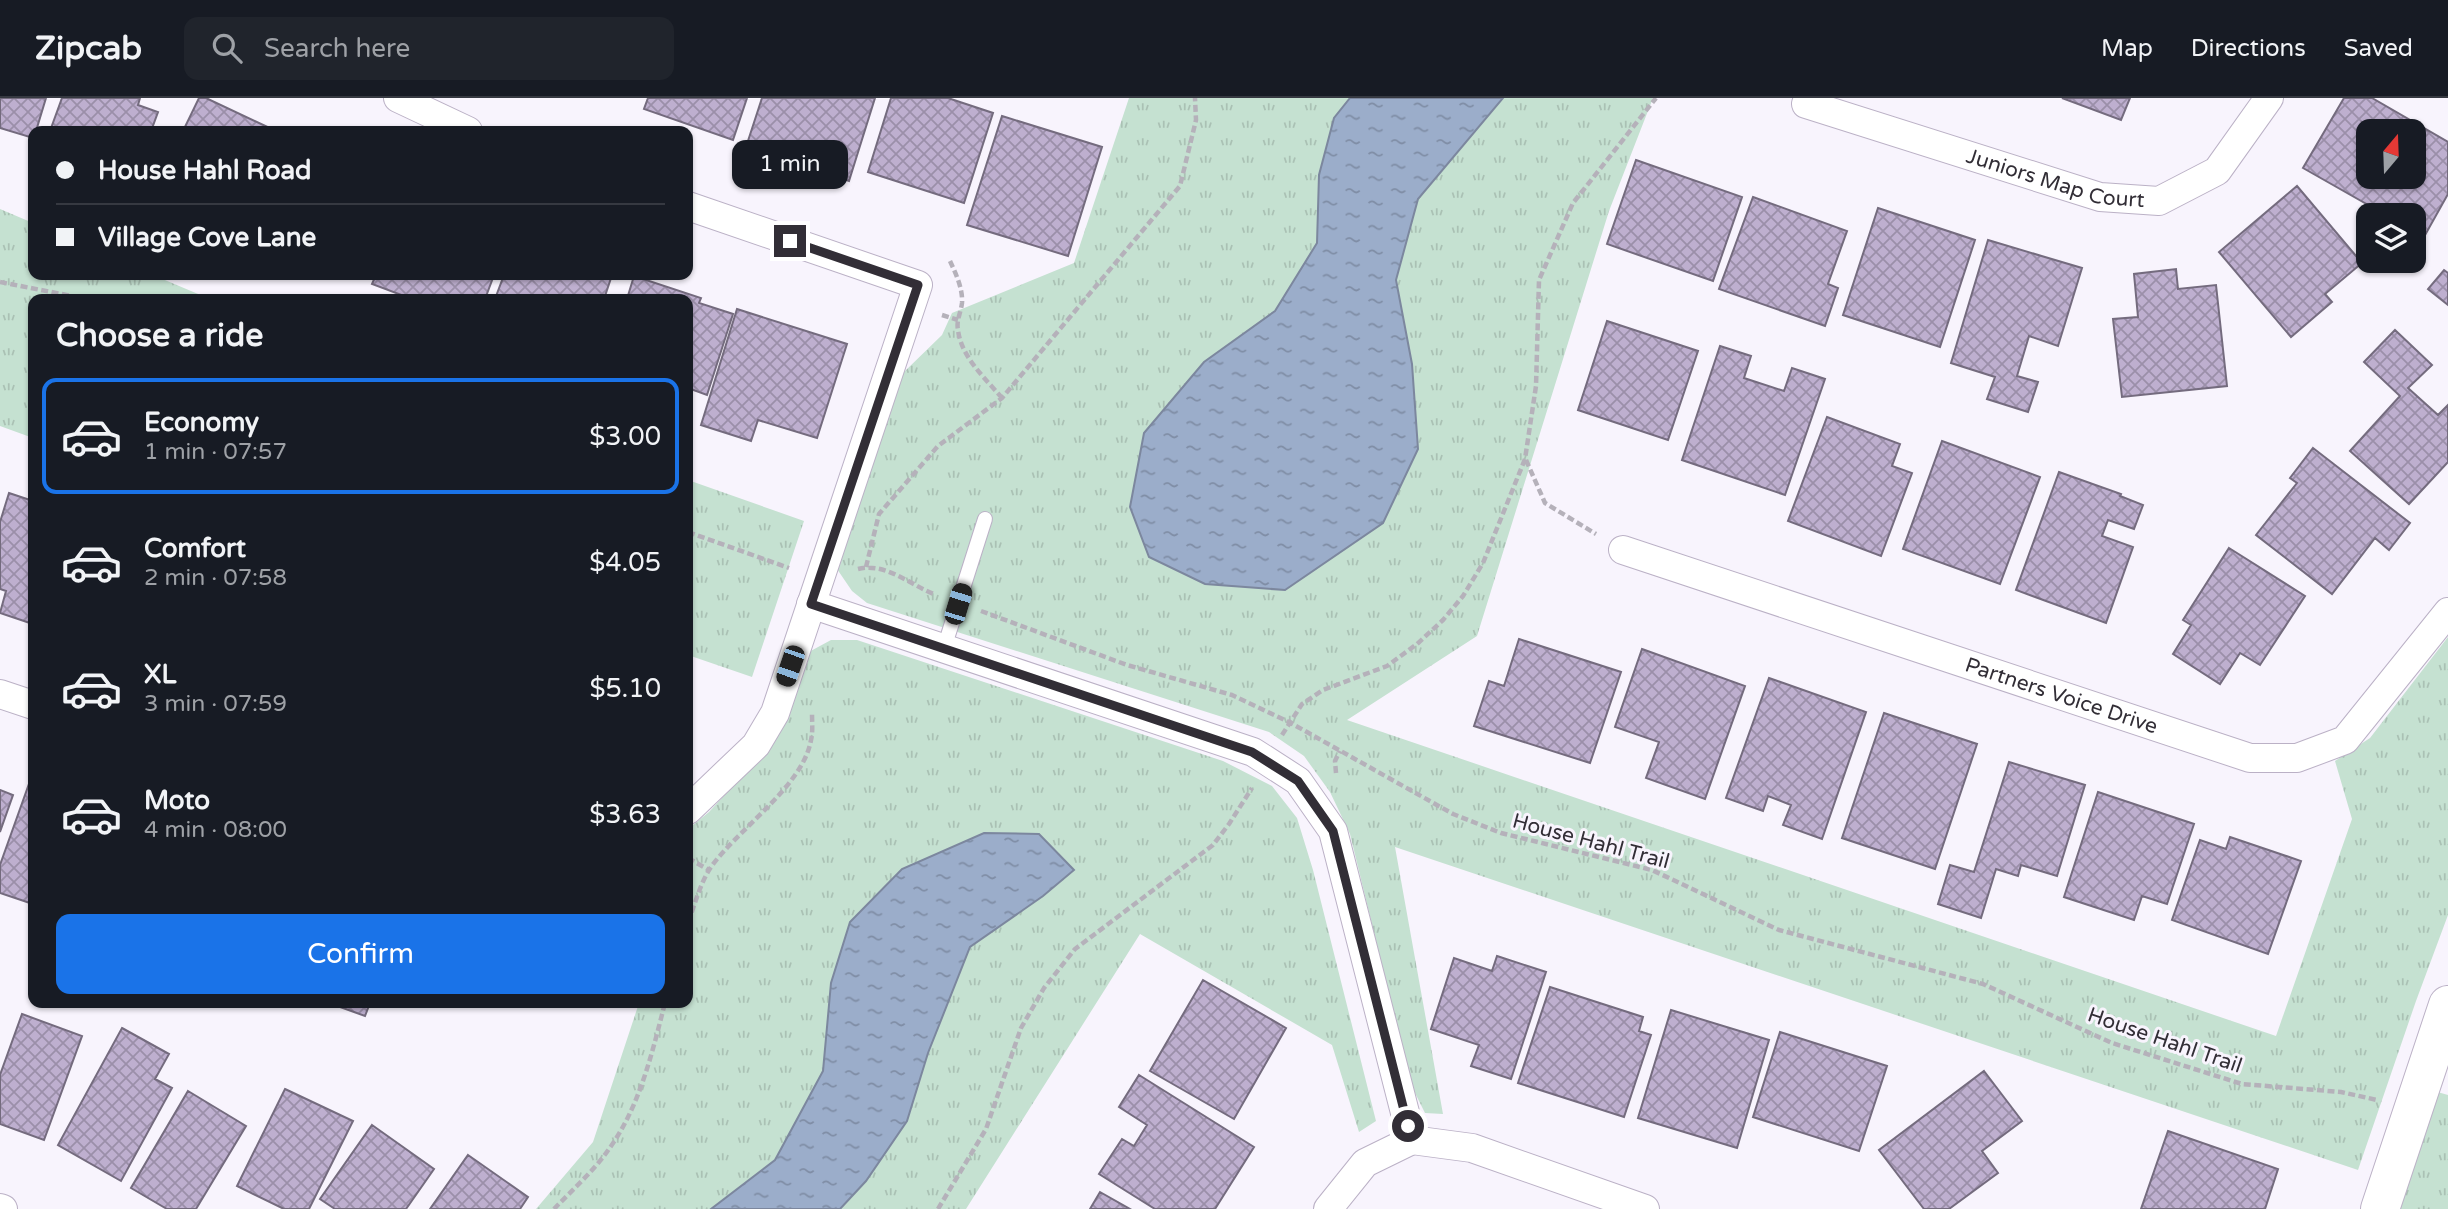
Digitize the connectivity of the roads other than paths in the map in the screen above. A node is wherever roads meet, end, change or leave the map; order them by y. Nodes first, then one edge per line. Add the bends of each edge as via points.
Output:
1 (398, 98) edge
2 (2269, 98) edge
3 (1806, 104) dead end
4 (457, 126) edge
5 (693, 208) edge
6 (985, 519) dead end
7 (1623, 550) road end
8 (811, 604) junction
9 (2448, 612) edge
10 (944, 648) junction
11 (0, 694) edge
12 (28, 703) edge
13 (693, 805) edge
14 (2448, 1005) edge
15 (1412, 1140) junction
16 (1328, 1209) edge
17 (1645, 1209) edge
18 (2381, 1209) edge

1 - 4 street
2 - 3 street, Juniors Map Court via 2217,171 2159,201 2100,197
5 - 8 street via 918,285
6 - 10 lane
7 - 9 street, Partners Voice Drive via 2250,758 2297,758 2344,740
8 - 10 street
8 - 13 street via 775,713 756,745
10 - 15 street via 1252,752 1298,781 1333,831
11 - 12 street
14 - 18 street
15 - 16 street via 1365,1163
15 - 17 street via 1472,1148

